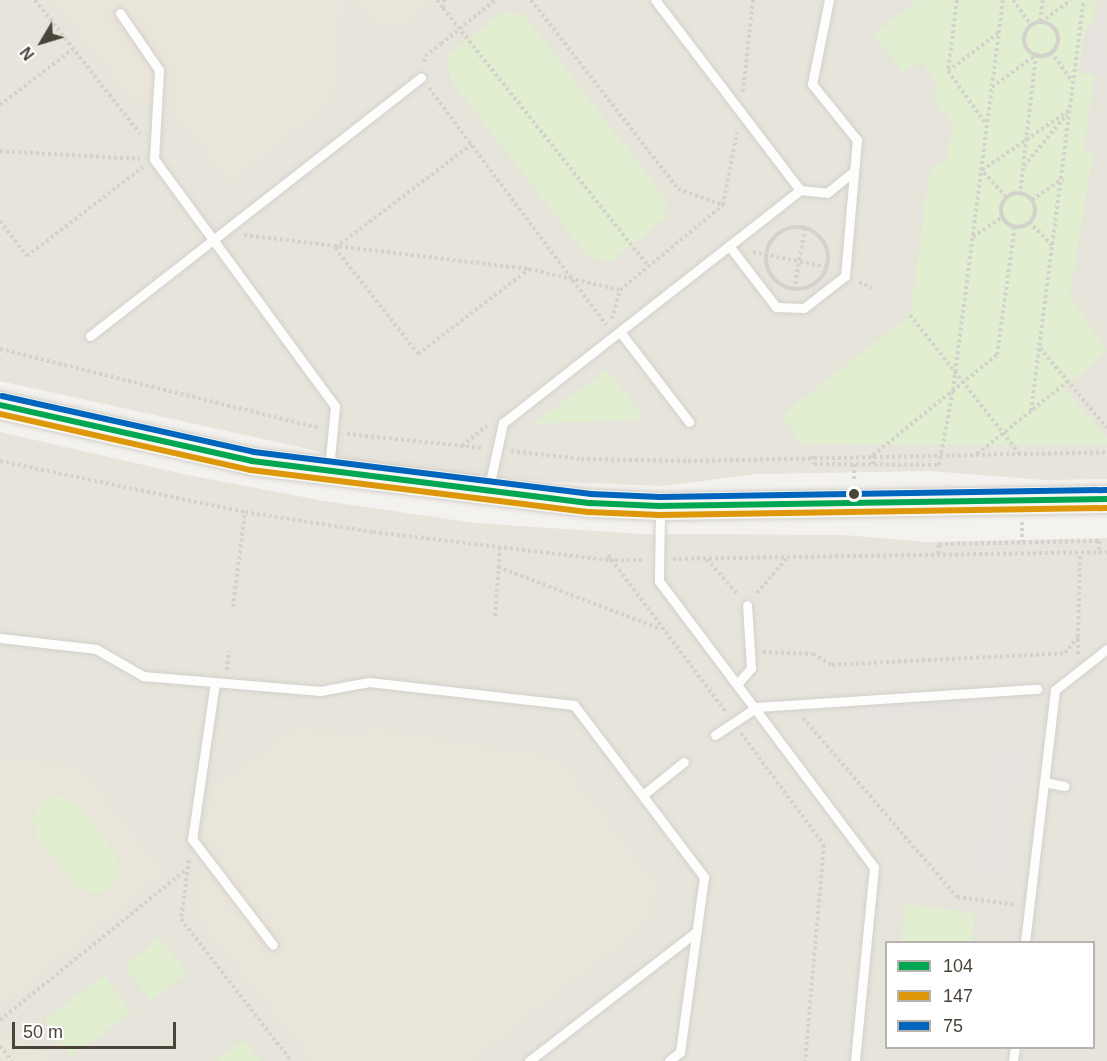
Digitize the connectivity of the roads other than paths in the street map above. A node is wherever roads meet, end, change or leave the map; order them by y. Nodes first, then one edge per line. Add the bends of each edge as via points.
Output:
1 (655, 0) edge
2 (829, 0) edge
3 (120, 13) dead end
4 (421, 77) road end
5 (854, 171) junction
6 (800, 190) junction
7 (214, 239) junction
8 (730, 247) junction
9 (621, 333) junction
10 (90, 336) dead end
11 (0, 405) edge
12 (688, 422) dead end
13 (329, 472) junction
14 (488, 493) junction
15 (1107, 499) edge
16 (660, 506) junction
17 (747, 605) road end
18 (0, 638) edge
19 (1107, 649) edge
20 (215, 681) junction
21 (738, 683) junction
22 (1037, 689) dead end
23 (757, 707) junction
24 (715, 735) dead end
25 (684, 762) dead end
26 (1044, 782) junction
27 (1065, 786) dead end
28 (644, 794) junction
29 (697, 931) junction
30 (1025, 941) edge
31 (273, 945) dead end
32 (529, 1061) edge
33 (669, 1061) edge
34 (855, 1061) edge

1 - 6 lane
2 - 5 lane via 812,84 857,140
3 - 7 lane via 159,70 154,155
4 - 7 lane
5 - 6 lane via 827,193
5 - 8 lane via 845,276 804,308 776,307
6 - 8 lane
7 - 10 lane
7 - 13 lane via 335,406 336,433
8 - 9 lane
9 - 12 lane
9 - 14 lane via 503,423
11 - 13 main road via 168,444
13 - 14 main road
14 - 16 main road
15 - 16 main road
16 - 21 lane via 658,581
17 - 21 lane via 751,668
18 - 20 lane via 96,649 143,676
19 - 26 lane via 1055,690
20 - 28 lane via 320,691 369,682 574,705
20 - 31 lane via 192,839
21 - 23 lane
22 - 23 lane
23 - 24 lane
23 - 34 lane via 874,867
25 - 28 lane
26 - 27 lane
26 - 30 lane
28 - 29 lane via 704,877
29 - 32 lane
29 - 33 lane via 680,1052

